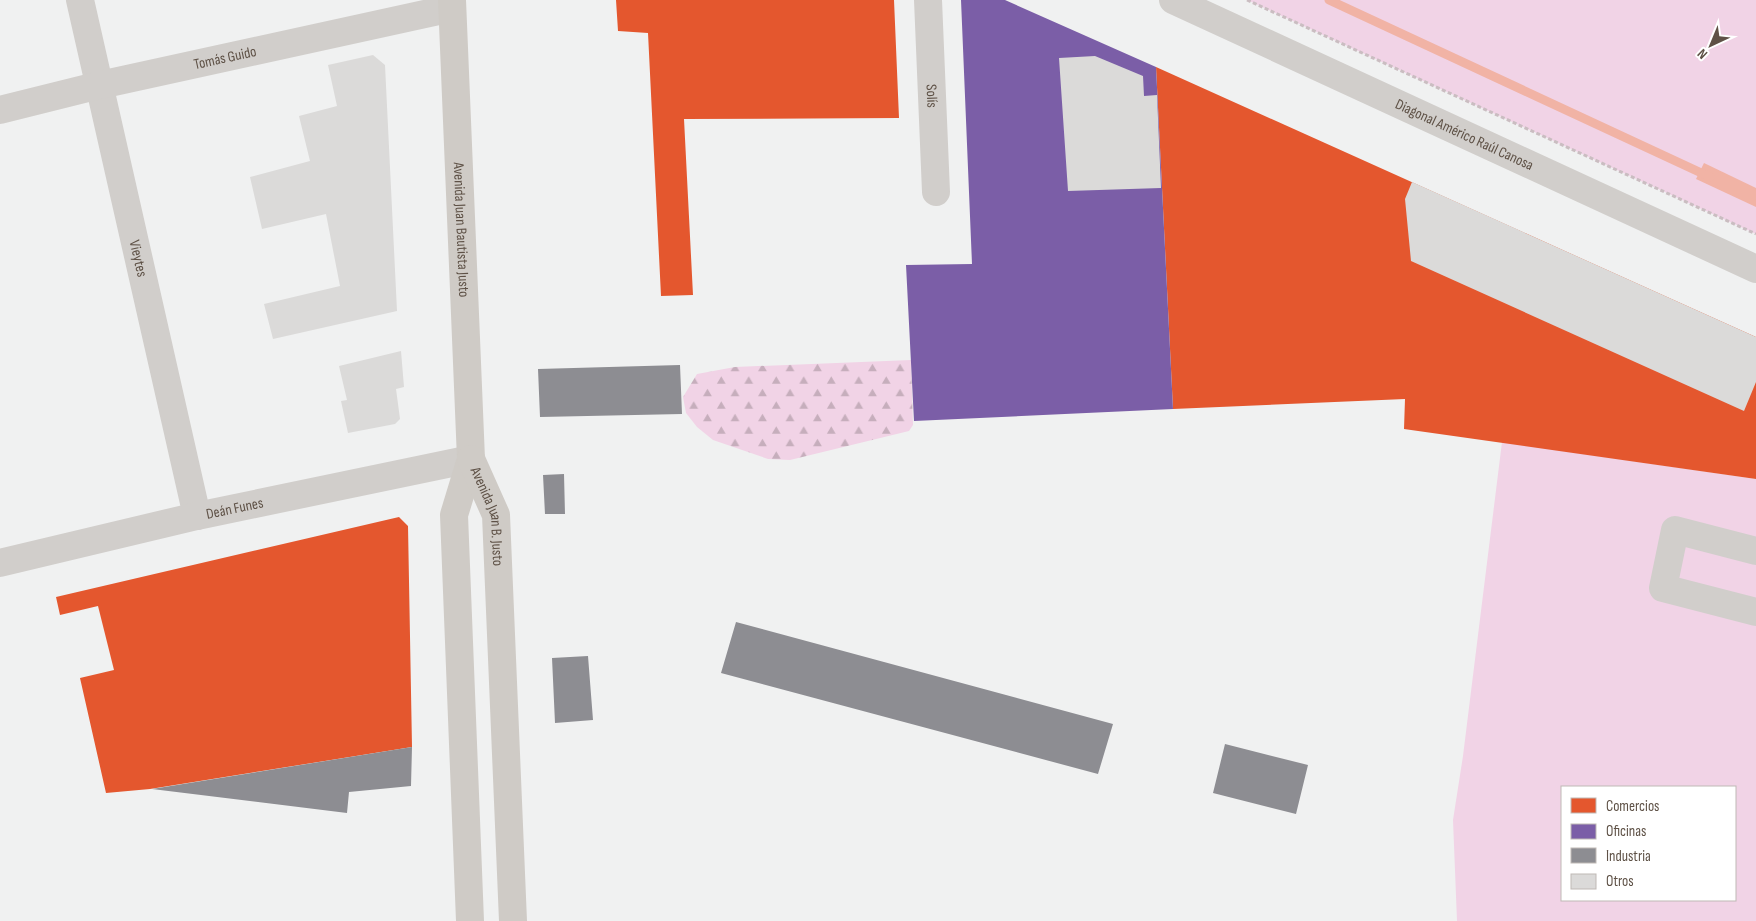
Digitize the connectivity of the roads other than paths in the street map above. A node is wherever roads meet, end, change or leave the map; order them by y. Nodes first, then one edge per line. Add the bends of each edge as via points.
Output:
1 (80, 0) edge
2 (928, 0) edge
3 (1173, 0) edge
4 (452, 4) edge
5 (100, 86) junction
6 (0, 110) edge
7 (936, 192) dead end
8 (1756, 270) edge
9 (471, 459) junction
10 (198, 516) junction
11 (1756, 551) edge
12 (0, 563) edge
13 (1756, 612) edge
14 (470, 921) edge
15 (513, 921) edge

1 - 5 street, Vieytes
2 - 7 street, Solís
3 - 8 street, Diagonal Américo Raúl Canosa
4 - 5 street, Tomás Guido
4 - 9 main road, Avenida Juan Bautista Justo
5 - 6 street, Tomás Guido
5 - 10 street, Vieytes
9 - 10 street, Deán Funes
9 - 14 main road, Avenida Juan B. Justo via 454,516
9 - 15 main road, Avenida Juan B. Justo via 496,515
10 - 12 street, Deán Funes
11 - 13 street via 1675,530 1663,588

